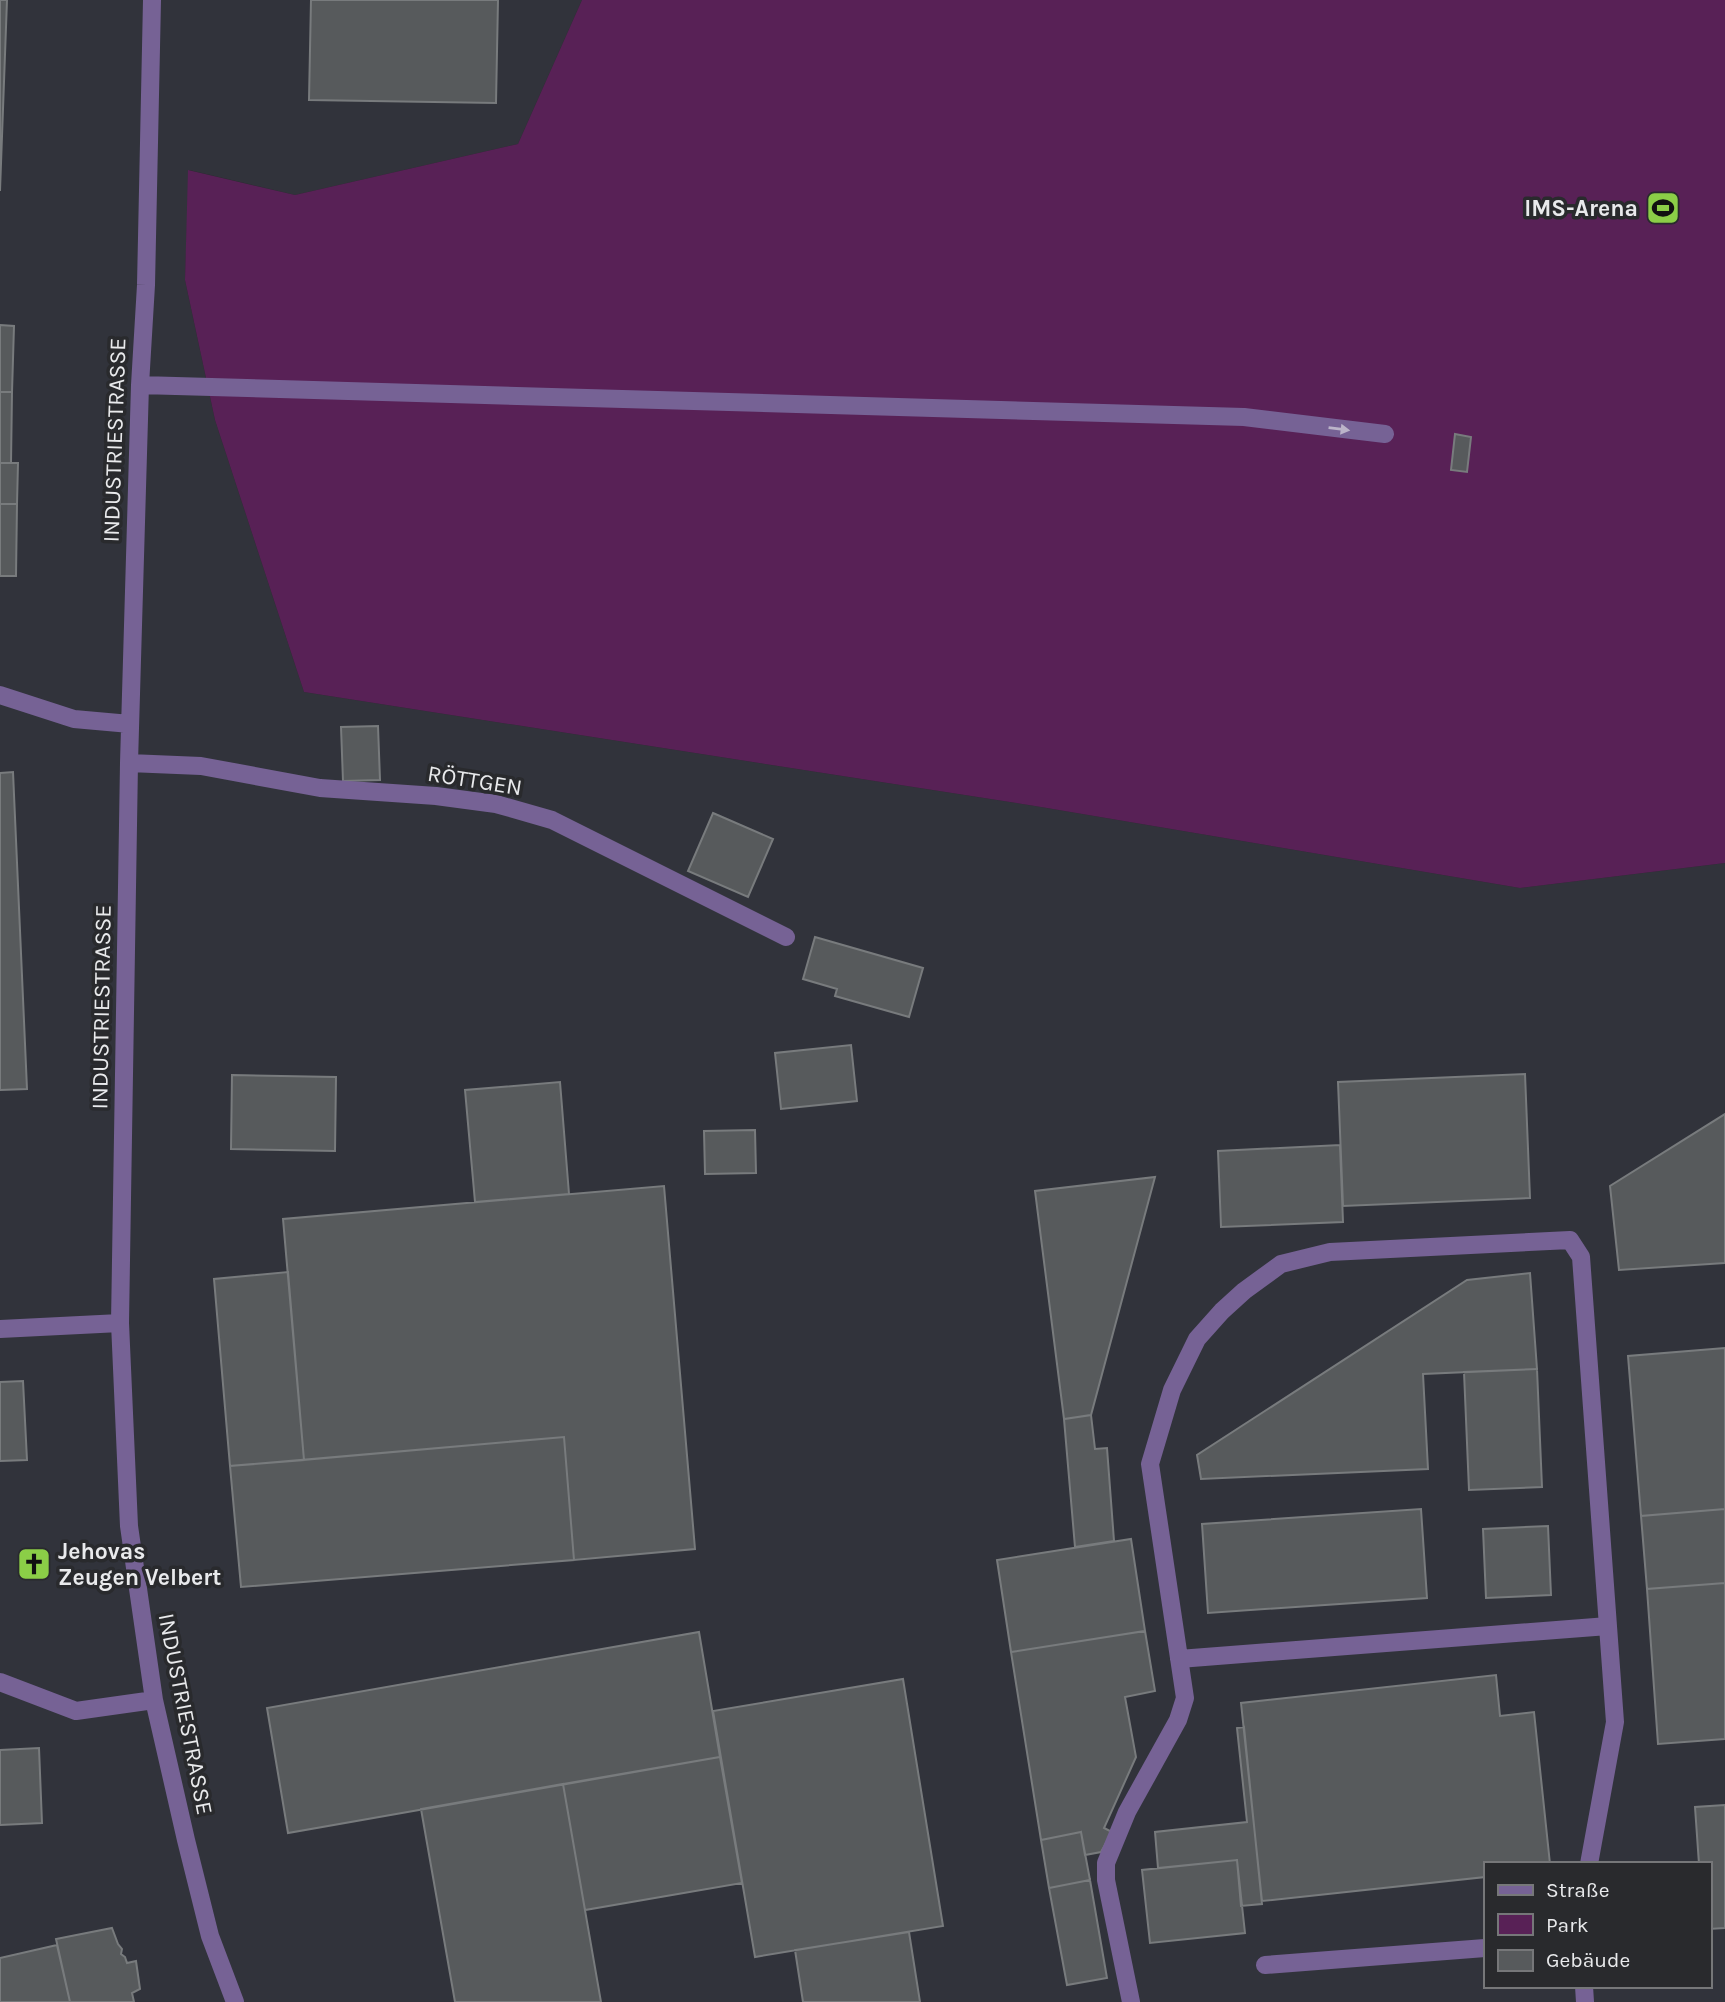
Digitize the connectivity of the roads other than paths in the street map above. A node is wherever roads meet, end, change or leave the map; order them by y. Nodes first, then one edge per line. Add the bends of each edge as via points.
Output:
1 (152, 0) edge
2 (139, 385) junction
3 (1385, 434) dead end
4 (0, 695) edge
5 (130, 724) junction
6 (129, 763) junction
7 (786, 937) dead end
8 (120, 1323) junction
9 (0, 1329) edge
10 (1608, 1626) junction
11 (1179, 1658) junction
12 (0, 1682) edge
13 (154, 1700) junction
14 (1589, 1862) edge
15 (1484, 1948) edge
16 (1265, 1965) dead end
17 (235, 2002) edge
18 (1131, 2002) edge

1 - 2 street, INDUSTRIESTRASSE via 146,285
2 -> 3 street via 1244,417
2 - 5 street, INDUSTRIESTRASSE
4 - 5 street via 74,719
5 - 6 street, INDUSTRIESTRASSE
6 - 7 street, RÖTTGEN via 201,766 320,788 496,804 552,820
6 - 8 street, INDUSTRIESTRASSE
8 - 9 street
8 - 13 street, INDUSTRIESTRASSE via 129,1526
10 - 11 street
10 - 11 street via 1581,1257 1570,1240 1330,1252 1281,1264 1244,1291 1197,1339 1172,1390 1150,1464
10 - 14 street via 1615,1722
11 - 18 street via 1185,1698 1178,1720 1127,1812 1105,1863
12 - 13 street via 76,1712
13 - 17 street, INDUSTRIESTRASSE via 210,1936
15 - 16 street

